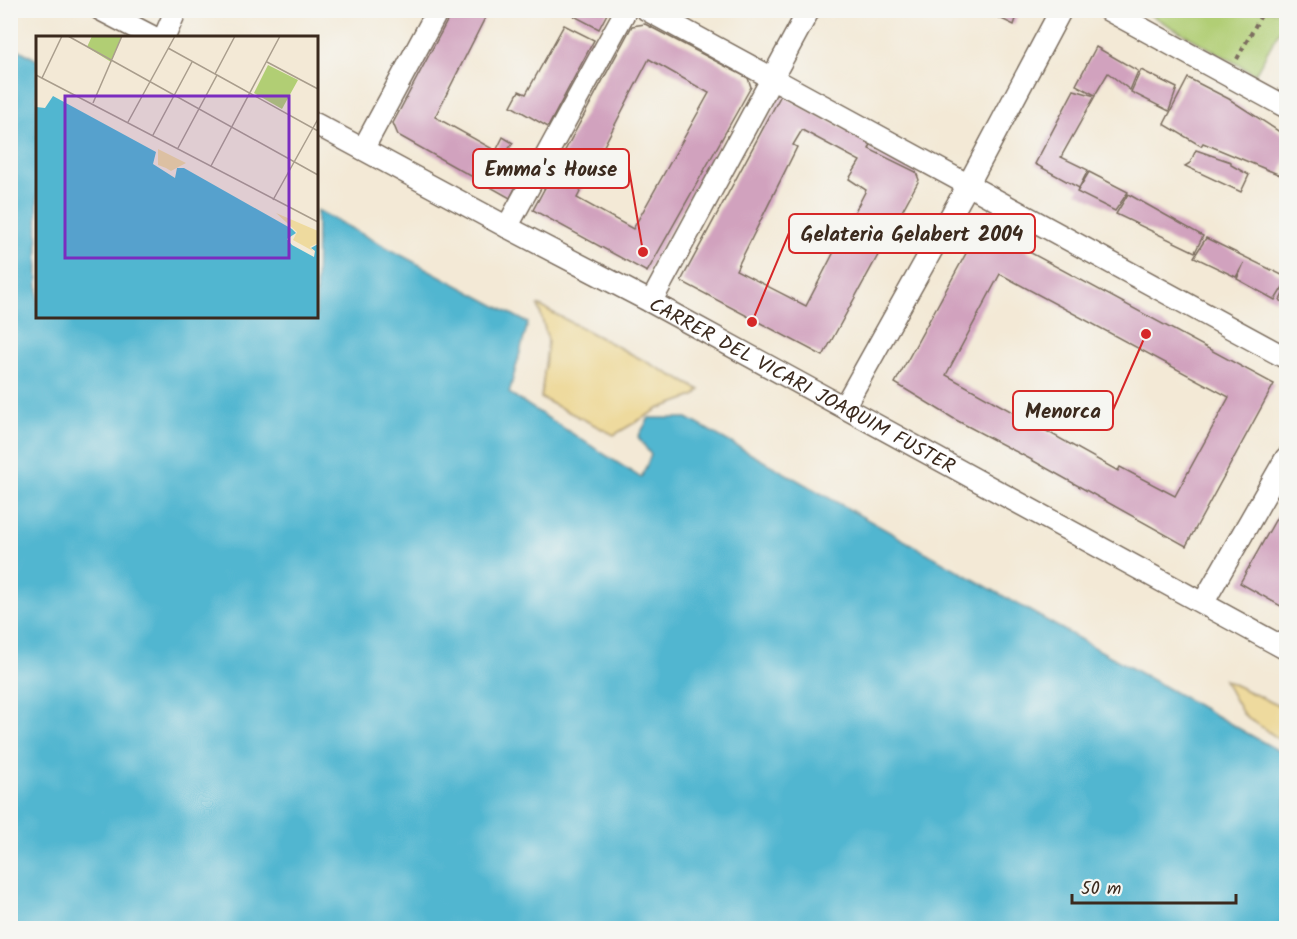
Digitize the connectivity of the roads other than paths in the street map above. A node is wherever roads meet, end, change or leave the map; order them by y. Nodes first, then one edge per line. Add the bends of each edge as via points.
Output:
1 (100, 10) edge
2 (176, 10) edge
3 (438, 10) edge
4 (626, 10) edge
5 (647, 10) edge
6 (809, 10) edge
7 (1061, 10) edge
8 (1108, 10) edge
9 (151, 36) edge
10 (165, 36) edge
11 (772, 79) junction
12 (1287, 107) edge
13 (318, 125) edge
14 (363, 149) junction
15 (968, 185) junction
16 (507, 227) junction
17 (651, 302) junction
18 (1287, 358) edge
19 (844, 407) junction
20 (1287, 458) edge
21 (1203, 603) junction
22 (1287, 649) edge

1 - 9 street
2 - 10 street
3 - 14 street
4 - 16 street
5 - 11 street
6 - 11 street
7 - 15 street
8 - 12 street
11 - 15 street
11 - 17 street
13 - 14 street, CARRER DEL VICARI JOAQUIM FUSTER
14 - 16 street, CARRER DEL VICARI JOAQUIM FUSTER
15 - 18 street
15 - 19 street
16 - 17 street, CARRER DEL VICARI JOAQUIM FUSTER
17 - 19 street, CARRER DEL VICARI JOAQUIM FUSTER
19 - 21 street, CARRER DEL VICARI JOAQUIM FUSTER
20 - 21 street
21 - 22 street, CARRER DEL VICARI JOAQUIM FUSTER

